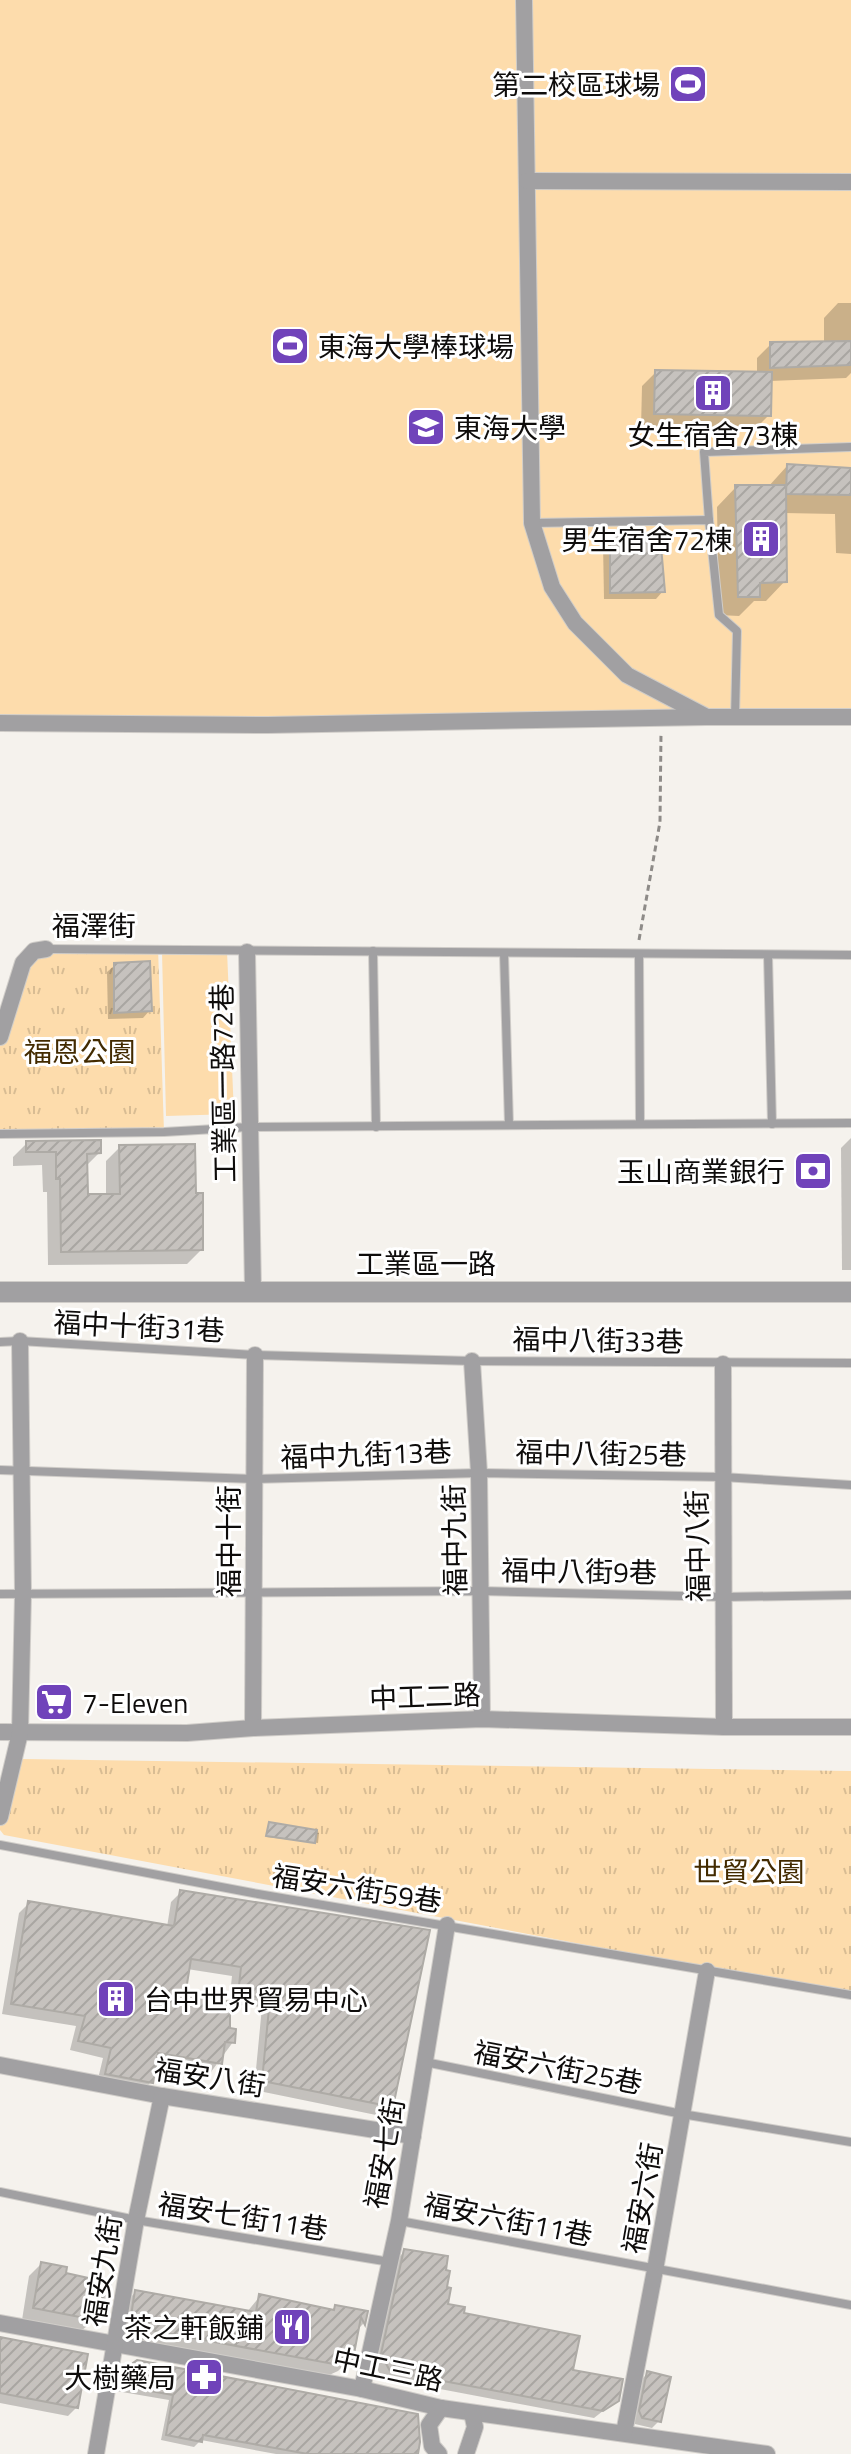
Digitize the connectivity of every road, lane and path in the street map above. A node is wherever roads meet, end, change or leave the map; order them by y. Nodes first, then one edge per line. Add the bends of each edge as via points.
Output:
1 (524, 0) edge
2 (527, 181) junction
3 (851, 182) edge
4 (851, 447) edge
5 (709, 520) junction
6 (532, 523) junction
7 (706, 717) junction
8 (851, 717) edge
9 (662, 718) junction
10 (735, 719) junction
11 (0, 723) edge
12 (46, 949) joint
13 (373, 951) junction
14 (247, 952) junction
15 (504, 953) junction
16 (639, 955) junction
17 (768, 955) junction
18 (851, 955) edge
19 (0, 1037) edge
20 (640, 1123) junction
21 (851, 1123) edge
22 (772, 1124) junction
23 (509, 1125) junction
24 (249, 1127) junction
25 (376, 1127) junction
26 (0, 1134) edge
27 (253, 1291) junction
28 (0, 1292) edge
29 (851, 1292) edge
30 (20, 1341) junction
31 (0, 1342) edge
32 (255, 1355) junction
33 (472, 1361) junction
34 (851, 1363) edge
35 (723, 1364) junction
36 (20, 1469) junction
37 (0, 1470) edge
38 (479, 1473) junction
39 (722, 1477) junction
40 (254, 1479) junction
41 (851, 1485) edge
42 (481, 1591) junction
43 (253, 1592) junction
44 (0, 1594) edge
45 (23, 1594) junction
46 (851, 1595) edge
47 (724, 1597) junction
48 (482, 1719) junction
49 (724, 1727) junction
50 (851, 1727) edge
51 (253, 1728) junction
52 (0, 1732) edge
53 (20, 1733) junction
54 (0, 1817) edge
55 (0, 1845) edge
56 (447, 1925) junction
57 (707, 1971) junction
58 (851, 1995) edge
59 (425, 2062) junction
60 (0, 2065) edge
61 (162, 2096) junction
62 (682, 2114) junction
63 (413, 2136) junction
64 (851, 2142) edge
65 (0, 2192) edge
66 (136, 2220) junction
67 (399, 2221) junction
68 (390, 2262) junction
69 (655, 2270) junction
70 (851, 2305) edge
71 (0, 2323) edge
72 (117, 2344) junction
73 (362, 2389) junction
74 (441, 2408) junction
75 (472, 2413) junction
76 (624, 2433) junction
77 (434, 2451) edge
78 (96, 2454) edge
79 (466, 2454) edge
80 (767, 2454) edge

1 - 2 street
2 - 3 street
2 - 6 street
4 - 5 lane via 704,452
5 - 6 lane
5 - 10 lane via 719,615 737,631
6 - 7 street via 552,587 575,623 627,675
7 - 9 street
7 - 10 street
8 - 10 street
9 - 11 street via 268,725
9 - 16 path via 660,822
12 - 14 lane, 福澤街
12 - 19 street, 福澤街 via 34,951 23,963
13 - 14 lane, 工業區一路72巷
13 - 15 lane, 工業區一路72巷
13 - 25 lane
14 - 24 street, 工業區一路72巷
15 - 16 lane, 工業區一路72巷
15 - 23 lane
16 - 17 lane, 工業區一路72巷
16 - 20 lane
17 - 18 lane, 工業區一路72巷
17 - 22 lane
20 - 22 lane
20 - 23 lane
21 - 22 lane
23 - 25 lane
24 - 25 lane
24 - 26 lane
24 - 27 street, 工業區一路72巷
27 - 28 street, 工業區一路
27 - 29 street, 工業區一路
30 - 31 lane, 福中十街31巷
30 - 32 lane, 福中十街31巷
30 - 36 street
32 - 33 lane, 福中十街31巷
32 - 40 street, 福中十街
33 - 35 lane, 福中八街33巷
33 - 38 street, 福中九街
34 - 35 lane, 福中八街33巷
35 - 39 street, 福中八街
36 - 37 lane, 福中九街13巷
36 - 40 lane, 福中九街13巷
36 - 45 street
38 - 39 lane, 福中八街25巷
38 - 40 lane, 福中九街13巷
38 - 42 street, 福中九街
39 - 41 lane, 福中八街25巷
39 - 47 street, 福中八街
40 - 43 street, 福中十街
42 - 43 lane, 福中八街9巷
42 - 47 lane, 福中八街9巷
42 - 48 street, 福中九街
43 - 45 lane, 福中八街9巷
43 - 51 street, 福中十街
44 - 45 lane, 福中八街9巷
45 - 53 street
46 - 47 lane, 福中八街9巷
47 - 49 street, 福中八街
48 - 49 street, 中工二路
48 - 51 street, 中工二路
49 - 50 street, 中工二路
51 - 53 street, 中工二路
52 - 53 street, 中工二路
53 - 54 street
55 - 56 lane, 福安六街59巷
56 - 57 lane, 福安六街59巷
56 - 59 street, 福安七街
57 - 58 lane, 福安六街59巷
57 - 62 street, 福安六街
59 - 62 lane, 福安六街25巷
59 - 63 street, 福安七街
60 - 61 street, 福安八街
61 - 63 street, 福安八街
61 - 66 street, 福安九街
62 - 64 lane, 福安六街25巷
62 - 69 street, 福安六街
63 - 67 street, 福安七街
65 - 66 lane, 福安七街11巷
66 - 68 lane, 福安七街11巷
66 - 72 street, 福安九街
67 - 68 street, 福安七街
67 - 69 lane, 福安六街11巷
68 - 73 street, 福安七街
69 - 70 lane, 福安六街11巷
69 - 76 street, 福安六街
71 - 72 street, 中工三路
72 - 73 street, 中工三路
72 - 78 street, 福安九街
73 - 74 street, 中工三路
74 - 75 street, 中工三路
74 - 77 street via 429,2425
75 - 76 street, 中工三路
75 - 79 street via 475,2427
76 - 80 street, 中工三路

